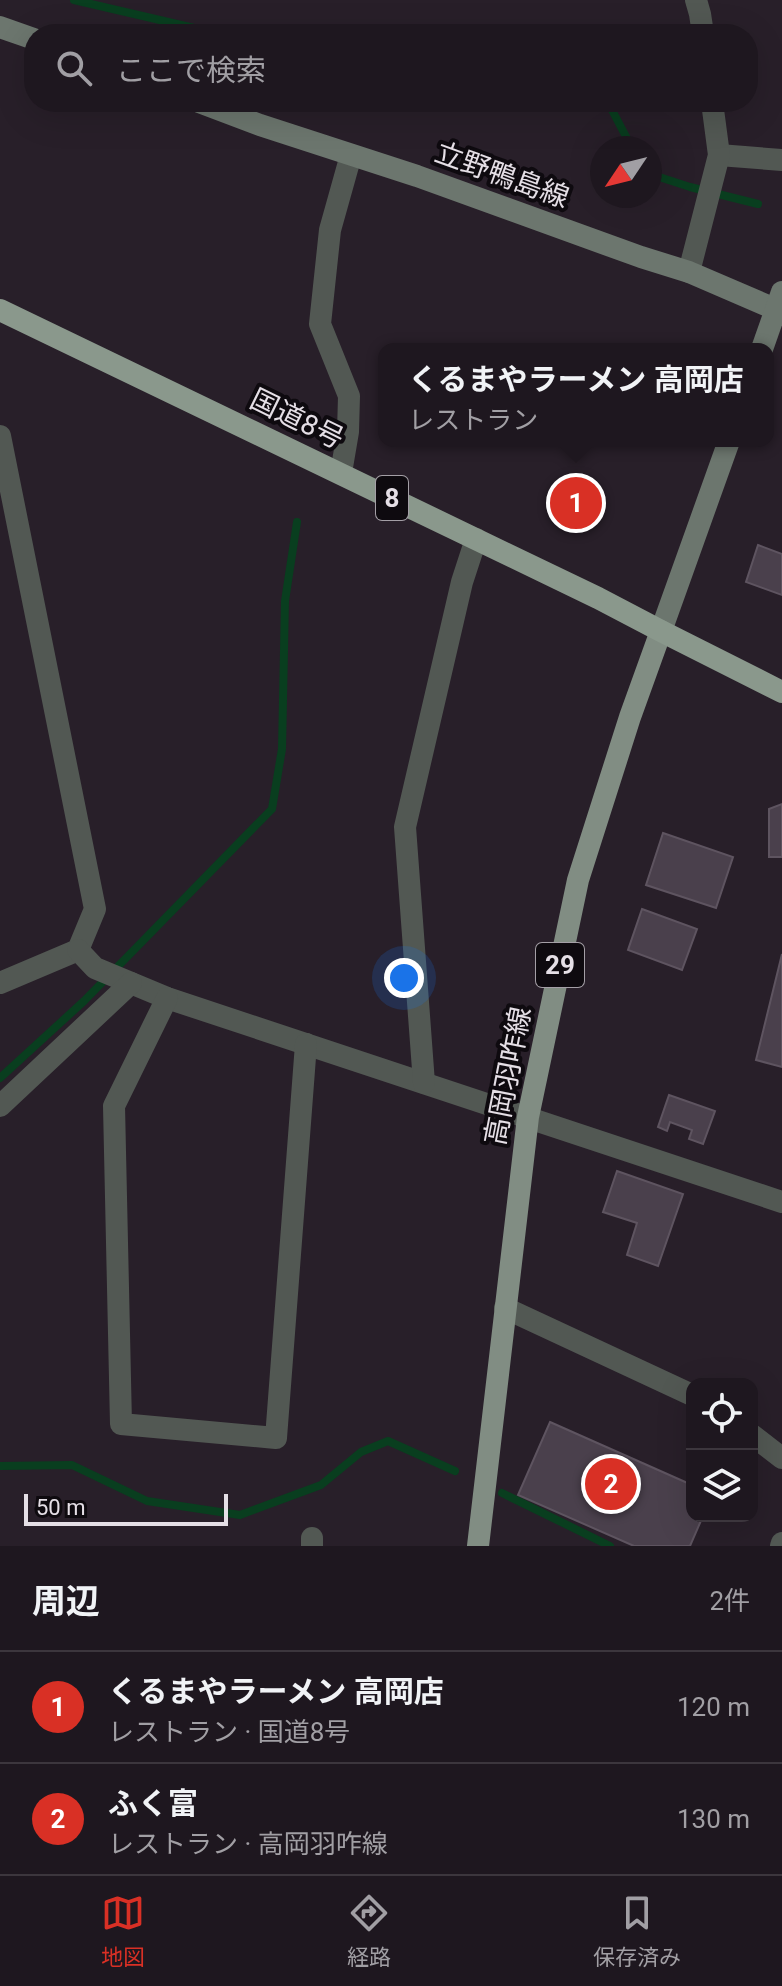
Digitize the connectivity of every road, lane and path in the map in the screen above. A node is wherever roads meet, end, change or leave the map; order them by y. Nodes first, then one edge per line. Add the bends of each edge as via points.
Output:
1 (696, 0) edge
2 (702, 24) edge
3 (0, 27) edge
4 (24, 35) edge
5 (226, 112) edge
6 (713, 112) edge
7 (351, 155) junction
8 (719, 155) junction
9 (782, 160) edge
10 (689, 272) junction
11 (780, 304) edge
12 (0, 310) edge
13 (764, 343) edge
14 (0, 436) edge
15 (727, 447) edge
16 (341, 473) junction
17 (476, 539) junction
18 (661, 631) junction
19 (781, 690) edge
20 (78, 950) junction
21 (0, 983) edge
22 (131, 983) junction
23 (167, 998) junction
24 (306, 1044) junction
25 (424, 1083) junction
26 (0, 1106) edge
27 (528, 1117) junction
28 (782, 1202) edge
29 (505, 1308) junction
30 (686, 1392) edge
31 (758, 1440) edge
32 (782, 1458) edge
33 (478, 1546) edge

1 - 2 street
3 - 4 main road
5 - 7 main road, 立野鴨島線
6 - 8 street
7 - 10 main road, 立野鴨島線
7 - 16 street via 330,230 320,324 349,396
8 - 9 street
8 - 10 street
10 - 11 main road, 立野鴨島線
11 - 13 main road
12 - 16 highway, 国道8号 / 8
14 - 20 street via 95,909
15 - 18 main road
16 - 17 highway, 国道8号 / 8
17 - 18 highway, 国道8号 / 8
17 - 25 street via 405,827
18 - 19 highway, 国道8号 / 8
18 - 27 main road, 高岡羽咋線 / 29 via 578,880
20 - 21 street
20 - 22 street via 95,968
22 - 23 street
22 - 26 street
23 - 24 street
23 - 24 street via 114,1106 121,1424 276,1438
24 - 25 street
25 - 27 street
27 - 28 street
27 - 29 main road, 高岡羽咋線 / 29
29 - 30 street
29 - 33 main road, 高岡羽咋線 / 29
31 - 32 street

